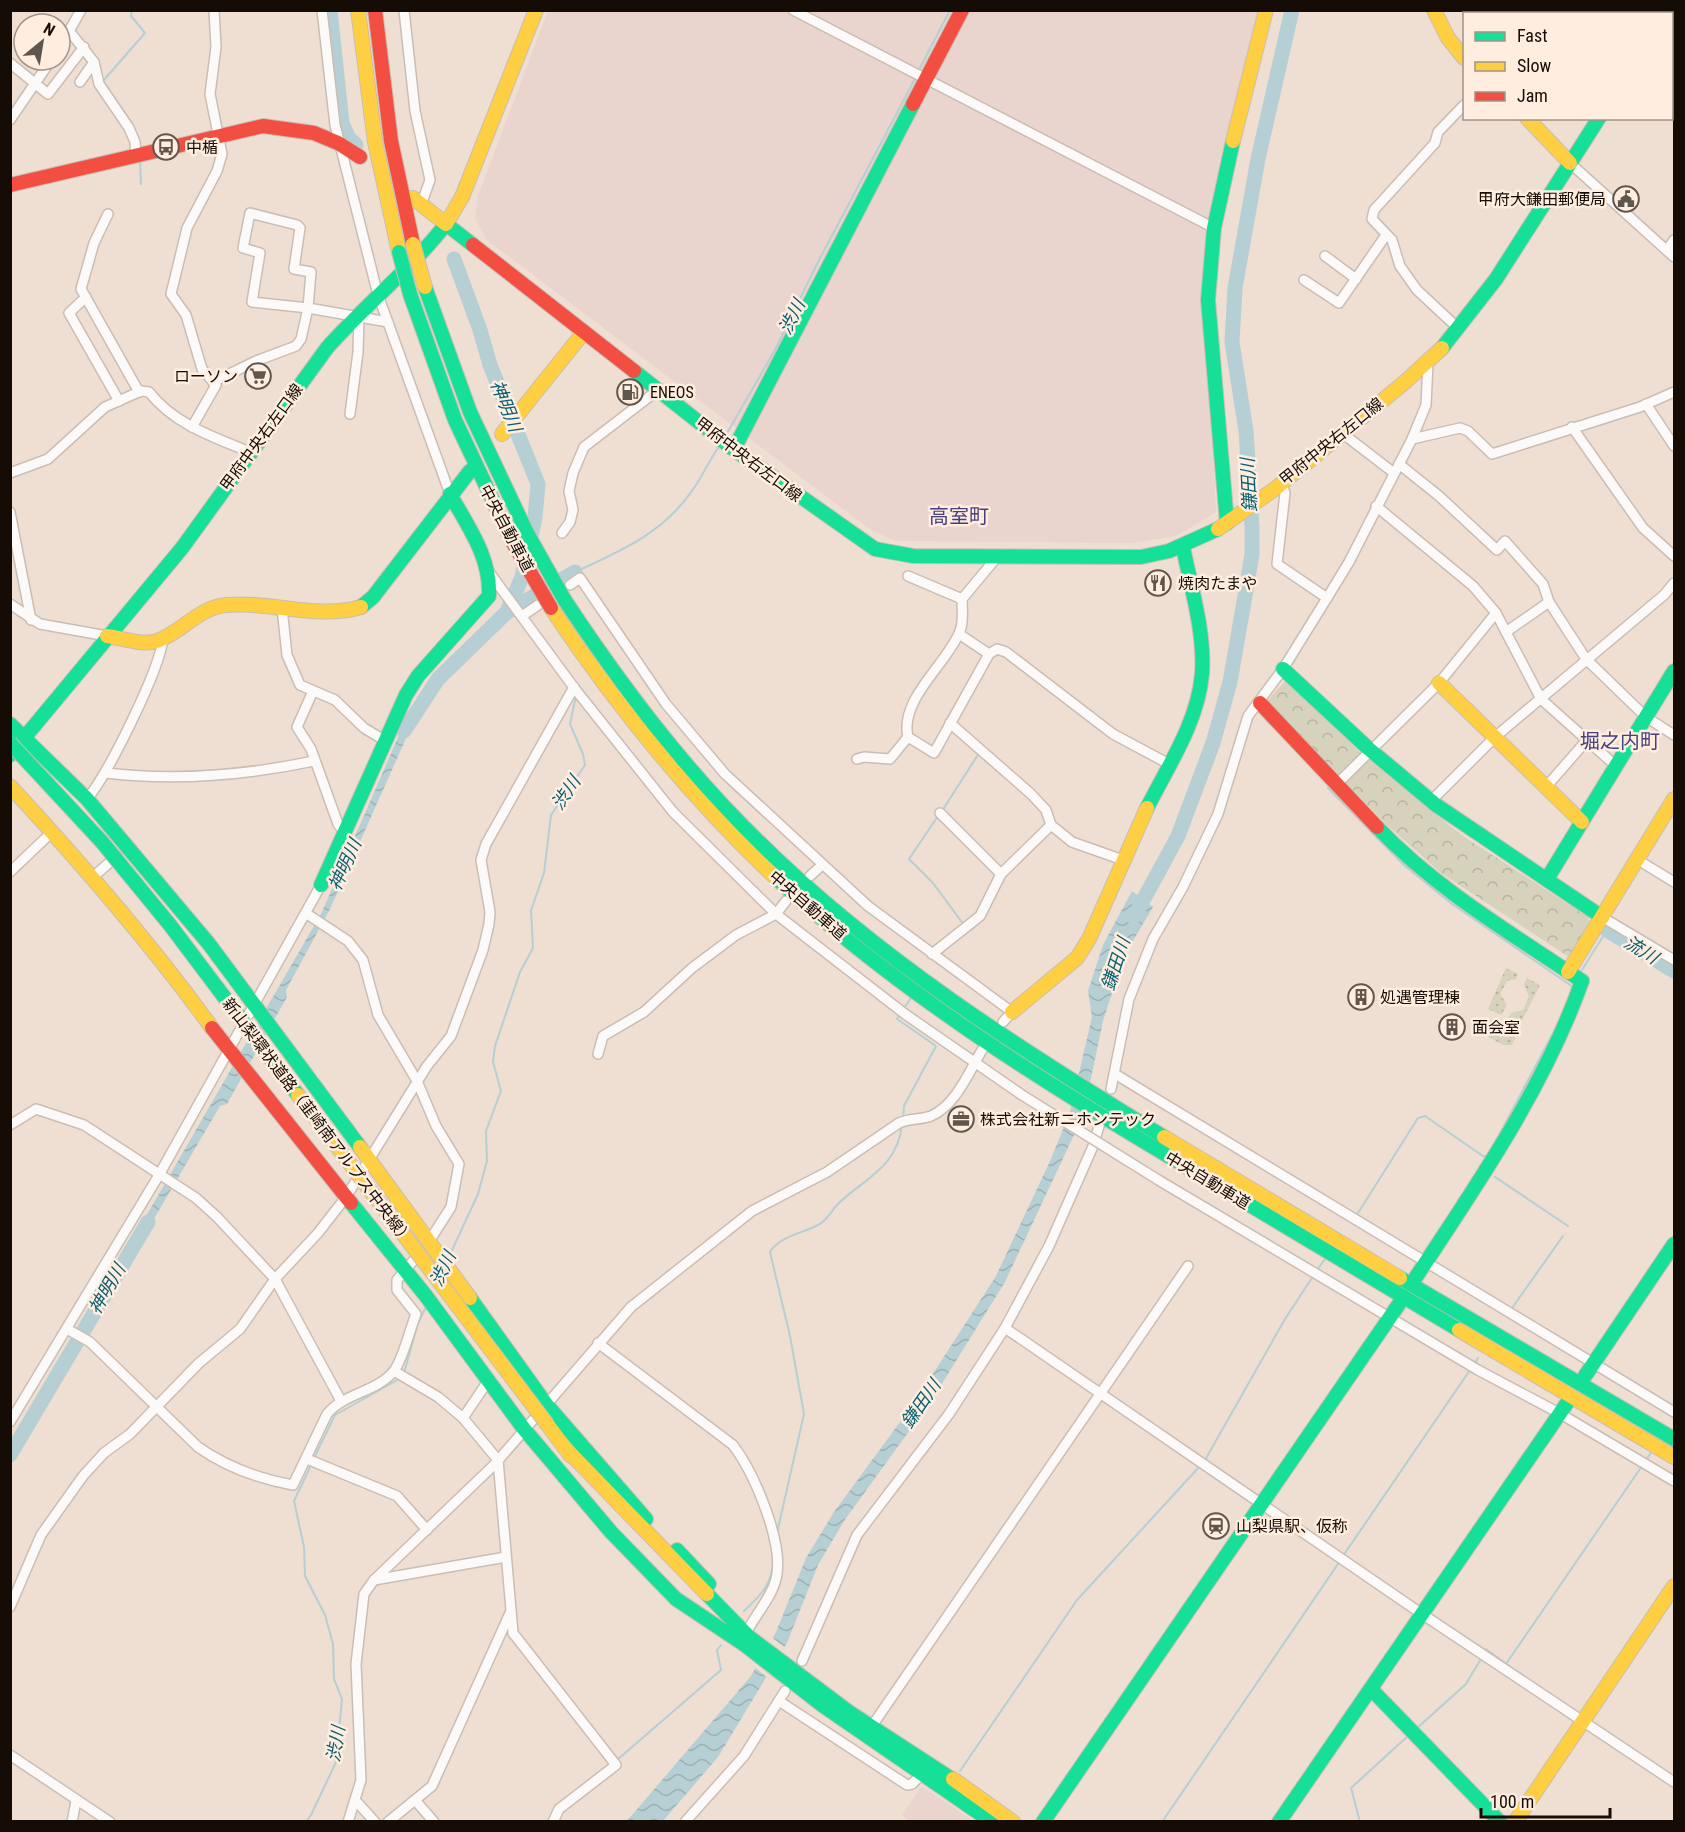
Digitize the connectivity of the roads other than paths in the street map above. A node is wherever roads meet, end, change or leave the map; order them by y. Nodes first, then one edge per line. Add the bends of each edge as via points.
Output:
1 (81, 10) edge
2 (214, 10) edge
3 (322, 10) edge
4 (358, 10) edge
5 (375, 10) edge
6 (404, 10) edge
7 (536, 10) edge
8 (793, 10) edge
9 (962, 10) edge
10 (1266, 10) edge
11 (1434, 10) edge
12 (72, 28) edge
13 (72, 34) edge
14 (84, 47) junction
15 (1463, 57) edge
16 (94, 62) junction
17 (10, 63) edge
18 (43, 72) edge
19 (924, 78) junction
20 (80, 82) dead end
21 (34, 85) junction
22 (1463, 106) edge
23 (10, 120) edge
24 (1529, 120) edge
25 (1598, 120) edge
26 (219, 135) junction
27 (342, 143) junction
28 (136, 157) junction
29 (360, 157) dead end
30 (1570, 163) junction
31 (10, 185) edge
32 (417, 202) joint
33 (108, 214) dead end
34 (446, 225) junction
35 (1214, 228) junction
36 (1386, 235) junction
37 (1674, 240) edge
38 (1671, 254) edge
39 (1325, 256) dead end
40 (1356, 279) junction
41 (1304, 280) dead end
42 (378, 295) junction
43 (86, 297) junction
44 (308, 308) junction
45 (356, 317) junction
46 (388, 322) junction
47 (1459, 329) junction
48 (584, 332) junction
49 (1428, 363) junction
50 (213, 382) junction
51 (658, 390) junction
52 (139, 392) junction
53 (1674, 392) edge
54 (119, 401) junction
55 (1646, 404) junction
56 (350, 414) dead end
57 (192, 427) junction
58 (1572, 427) junction
59 (1342, 433) junction
60 (502, 434) dead end
61 (1412, 439) junction
62 (1674, 446) edge
63 (732, 448) junction
64 (250, 453) junction
65 (1396, 468) junction
66 (470, 471) dead end
67 (10, 473) edge
68 (1281, 482) junction
69 (450, 494) junction
70 (1376, 506) junction
71 (10, 512) edge
72 (1227, 523) junction
73 (562, 533) dead end
74 (1183, 547) junction
75 (1674, 556) edge
76 (997, 557) junction
77 (489, 572) junction
78 (908, 576) dead end
79 (1674, 583) edge
80 (570, 585) dead end
81 (1327, 598) junction
82 (962, 599) junction
83 (1549, 602) junction
84 (10, 604) edge
85 (544, 607) junction
86 (282, 608) junction
87 (1496, 613) junction
88 (521, 614) junction
89 (31, 620) junction
90 (1506, 632) junction
91 (959, 634) junction
92 (107, 636) junction
93 (163, 638) junction
94 (989, 654) junction
95 (1586, 659) junction
96 (1283, 669) junction
97 (1674, 671) edge
98 (1439, 683) junction
99 (574, 688) junction
100 (313, 691) junction
101 (1541, 699) junction
102 (1260, 703) junction
103 (1646, 717) junction
104 (950, 723) junction
105 (10, 724) edge
106 (1674, 735) edge
107 (908, 737) junction
108 (1494, 737) junction
109 (24, 738) junction
110 (384, 740) junction
111 (1587, 740) junction
112 (10, 743) edge
113 (1371, 752) junction
114 (10, 755) edge
115 (857, 759) dead end
116 (314, 761) junction
117 (1169, 764) junction
118 (1616, 766) junction
119 (106, 773) junction
120 (1337, 784) junction
121 (10, 786) edge
122 (1546, 787) junction
123 (63, 799) junction
124 (87, 799) junction
125 (1431, 801) junction
126 (1673, 804) edge
127 (940, 813) dead end
128 (1582, 822) junction
129 (1051, 825) junction
130 (53, 831) junction
131 (344, 832) junction
132 (127, 846) junction
133 (1123, 860) junction
134 (1638, 860) junction
135 (822, 865) junction
136 (10, 872) edge
137 (1001, 874) junction
138 (94, 876) junction
139 (810, 876) dead end
140 (1547, 879) junction
141 (1674, 882) edge
142 (321, 885) joint
143 (786, 901) dead end
144 (776, 914) junction
145 (309, 916) junction
146 (1602, 917) junction
147 (936, 957) junction
148 (1674, 960) edge
149 (1575, 976) junction
150 (257, 1008) junction
151 (1007, 1017) joint
152 (982, 1050) dead end
153 (232, 1054) junction
154 (598, 1054) dead end
155 (974, 1063) junction
156 (1115, 1074) junction
157 (417, 1081) junction
158 (1107, 1094) junction
159 (1100, 1118) junction
160 (10, 1125) edge
161 (371, 1161) junction
162 (160, 1176) junction
163 (346, 1197) junction
164 (429, 1241) junction
165 (1674, 1244) edge
166 (1426, 1262) junction
167 (1188, 1266) dead end
168 (405, 1270) junction
169 (1416, 1277) dead end
170 (275, 1279) junction
171 (1399, 1304) dead end
172 (1390, 1317) junction
173 (1005, 1328) junction
174 (69, 1330) junction
175 (597, 1343) junction
176 (1594, 1363) junction
177 (393, 1371) junction
178 (1585, 1376) dead end
179 (488, 1381) junction
180 (1100, 1393) junction
181 (341, 1401) junction
182 (546, 1404) junction
183 (156, 1406) junction
184 (1563, 1408) junction
185 (1674, 1412) edge
186 (464, 1418) junction
187 (10, 1422) edge
188 (524, 1429) junction
189 (1674, 1439) edge
190 (1674, 1456) edge
191 (308, 1459) junction
192 (498, 1460) junction
193 (1674, 1481) edge
194 (1262, 1504) junction
195 (427, 1530) junction
196 (506, 1557) junction
197 (374, 1580) junction
198 (1674, 1586) edge
199 (10, 1607) edge
200 (510, 1611) junction
201 (1422, 1614) junction
202 (749, 1636) junction
203 (789, 1666) junction
204 (1371, 1689) junction
205 (785, 1690) dead end
206 (779, 1701) junction
207 (1583, 1720) junction
208 (874, 1723) junction
209 (10, 1755) edge
210 (922, 1774) junction
211 (1674, 1782) edge
212 (961, 1785) junction
213 (415, 1800) junction
214 (76, 1801) junction
215 (356, 1801) junction
216 (72, 1821) edge
217 (110, 1821) edge
218 (348, 1821) edge
219 (375, 1821) edge
220 (388, 1821) edge
221 (435, 1821) edge
222 (553, 1821) edge
223 (685, 1821) edge
224 (992, 1821) edge
225 (1013, 1821) edge
226 (1043, 1821) edge
227 (1280, 1821) edge
228 (1500, 1821) edge
229 (1515, 1821) edge

1 - 12 street
2 - 26 street via 216,47 210,94
3 - 27 street via 335,125
4 - 85 main road, 中央自動車道, bridge via 375,142 410,294 443,393 466,447
5 - 158 main road, 中央自動車道, bridge via 391,141 413,244 452,366 481,439 527,533 564,599 622,685 735,818 886,952 1065,1075
6 - 32 street via 415,111 430,180
7 - 34 main road via 462,198
8 - 19 street
9 - 19 main road
10 - 35 main road
11 - 15 main road
13 - 14 street
14 - 16 street
14 - 21 street via 48,94
16 - 20 street
16 - 28 street via 99,84 129,128
17 - 21 street
18 - 21 street
19 - 35 street
19 - 63 main road
21 - 23 street
22 - 36 street via 1374,210 1372,219
24 - 30 main road
25 - 30 main road, 甲府中央右左口線
26 - 27 main road via 244,128 283,126
26 - 28 main road
26 - 50 street via 222,154 187,228 171,294 186,315 194,334 196,356
27 - 29 main road
27 - 42 street
28 - 31 main road
30 - 38 street
30 - 47 main road, 甲府中央右左口線
32 - 34 main road
33 - 43 street via 86,264 81,290
34 - 42 main road, 甲府中央右左口線
34 - 48 main road, 甲府中央右左口線
35 - 72 main road via 1208,300
36 - 40 street
36 - 47 street via 1392,240 1400,266 1417,290
37 - 38 street
39 - 40 street
40 - 41 street via 1339,303
42 - 45 main road, 甲府中央右左口線
42 - 46 street
43 - 52 street
43 - 54 street via 69,313
44 - 44 street via 311,272 294,269 300,228 250,213 243,248 260,253 252,302
44 - 45 street
44 - 50 street via 296,346
45 - 46 street
45 - 56 street via 358,352
45 - 64 main road, 甲府中央右左口線 via 327,348
46 - 69 street
47 - 49 main road, 甲府中央右左口線
48 - 51 main road, 甲府中央右左口線
48 - 60 main road
49 - 59 main road, 甲府中央右左口線
49 - 61 street via 1426,405
50 - 57 street via 216,385 212,394
51 - 63 main road, 甲府中央右左口線
51 - 73 street via 584,447 569,491 573,510 570,522
52 - 54 street
52 - 57 street via 149,392 162,408
53 - 55 street
54 - 67 street via 105,407 48,459
55 - 58 street
55 - 62 street
57 - 64 street
58 - 61 street via 1492,453 1460,428
58 - 75 street via 1643,528
59 - 65 street
59 - 68 main road, 甲府中央右左口線
61 - 65 street
63 - 76 main road, 甲府中央右左口線 via 875,549 902,556
64 - 92 main road, 甲府中央右左口線 via 182,548
65 - 70 street
65 - 83 street via 1438,496 1497,550 1505,541 1543,584
66 - 69 main road
68 - 72 main road, 甲府中央右左口線
68 - 81 street via 1285,493 1277,564
69 - 77 main road
69 - 86 main road via 373,597 360,608 331,613
70 - 81 street
70 - 87 street via 1473,586
71 - 89 street
72 - 74 main road, 甲府中央右左口線
74 - 76 main road, 甲府中央右左口線 via 1141,557
74 - 117 main road via 1202,674 1191,713
76 - 82 street
77 - 88 street
77 - 110 main road via 489,596 418,676
78 - 82 street
79 - 95 street
80 - 135 street via 580,578 666,704 695,739 725,774
81 - 96 street
82 - 91 street via 963,624
83 - 90 street
83 - 95 street
84 - 89 street
85 - 88 street
85 - 159 main road, 中央自動車道 via 648,742 778,880 879,964
86 - 93 main road via 241,604 215,607
86 - 100 street via 293,674 300,685
87 - 90 street
87 - 98 street
88 - 99 street
89 - 92 street via 50,628
90 - 101 street
91 - 94 street
91 - 107 street via 923,685 905,726
92 - 93 main road via 150,643
92 - 109 main road, 甲府中央右左口線
93 - 119 street via 145,689
94 - 104 street
94 - 117 street via 997,649 1006,651 1113,734
95 - 101 street
95 - 103 street
96 - 102 street
96 - 113 main road
97 - 103 main road
98 - 108 main road
98 - 113 street
99 - 144 street via 673,812
99 - 157 street via 486,844 481,860 490,912 483,950 451,1036
100 - 110 street via 335,700 364,728
100 - 116 street via 297,727
101 - 108 street
101 - 111 street
102 - 120 main road
102 - 156 street via 1248,716 1218,814 1129,999
103 - 106 street
103 - 118 main road
104 - 107 street via 934,753
104 - 129 street via 1031,794 1046,810
105 - 109 main road
107 - 115 street via 890,759
108 - 122 main road
108 - 125 street
109 - 114 main road, 甲府中央右左口線
109 - 124 main road
110 - 131 main road
111 - 118 street
111 - 122 street
112 - 123 main road, 新山梨環状道路（韮崎南アルプス中央線）, bridge
113 - 120 street
113 - 125 main road
114 - 123 main road, 新山梨環状道路（韮崎南アルプス中央線）, bridge
116 - 119 street via 265,771 141,777
116 - 131 street
117 - 133 main road
118 - 128 main road
119 - 124 street
120 - 149 main road via 1395,846 1446,889
121 - 130 main road
122 - 128 main road
123 - 202 main road, 新山梨環状道路（韮崎南アルプス中央線）, bridge via 170,925 604,1499 679,1580
124 - 132 main road
125 - 140 main road
126 - 134 main road
127 - 137 street
128 - 140 main road
129 - 133 street via 1072,842
129 - 137 street
130 - 136 street
130 - 138 main road
131 - 142 main road
132 - 138 street
132 - 150 main road
133 - 151 main road via 1077,958
134 - 141 street
134 - 146 main road
135 - 139 street
135 - 147 street via 868,906
137 - 147 street via 980,916
138 - 153 main road via 164,961
140 - 146 main road
142 - 145 street
143 - 144 street
144 - 154 street via 736,935 644,1012 603,1036
144 - 155 street
145 - 150 street
145 - 157 street via 348,941 363,960 378,1015
146 - 148 street
146 - 149 main road
147 - 151 street
149 - 166 main road via 1568,1020 1497,1155
150 - 153 street
150 - 161 main road
152 - 155 street
153 - 162 street
153 - 163 main road
155 - 172 street, bridge via 1160,1181
155 - 175 street via 946,1105 929,1117 903,1121 827,1172 752,1211 631,1307
156 - 158 street
156 - 166 street
157 - 161 street
157 - 164 street via 436,1126 459,1164 451,1207
158 - 189 main road, 中央自動車道 via 1399,1278
159 - 173 street via 1095,1140 1049,1245
159 - 190 main road, 中央自動車道
160 - 162 street via 36,1109 73,1120
161 - 163 street
161 - 164 main road
162 - 170 street via 218,1217
162 - 174 street
163 - 168 main road
163 - 170 street
164 - 168 street
164 - 182 main road
165 - 176 main road
166 - 169 main road
166 - 176 street
167 - 180 street
168 - 177 street via 397,1280 397,1290 416,1314
168 - 179 main road
170 - 181 street
170 - 183 street via 240,1329
171 - 172 main road
172 - 184 street via 1478,1370
172 - 194 main road
173 - 180 street
173 - 203 street via 949,1414 857,1535
174 - 183 street via 88,1341
174 - 187 street
175 - 182 street
175 - 202 street via 733,1445 748,1466 770,1522 776,1579
176 - 178 main road
176 - 185 street
177 - 181 street
177 - 186 street via 438,1397
179 - 186 street
179 - 188 main road
180 - 194 street
180 - 208 street
181 - 191 street via 327,1414
182 - 188 street
182 - 202 main road
183 - 191 street via 213,1457 272,1481 293,1485
183 - 199 street via 130,1434 104,1453 57,1512 30,1556
184 - 193 street
184 - 201 main road
186 - 192 street
188 - 192 street
188 - 202 main road via 610,1532 661,1584 693,1611
191 - 195 street via 397,1496
192 - 195 street
192 - 196 street
194 - 201 street
194 - 226 main road
195 - 197 street
196 - 197 street
196 - 200 street
197 - 215 street via 364,1594 357,1664 361,1780
198 - 207 main road
200 - 213 street via 432,1786
200 - 222 street via 513,1633 614,1763 559,1809
201 - 204 main road
201 - 207 street
202 - 203 main road
203 - 208 main road
203 - 210 main road
203 - 212 main road
204 - 227 main road
204 - 228 main road
205 - 206 street
206 - 210 street via 908,1785
206 - 223 street via 744,1756
207 - 211 street
207 - 229 main road
208 - 212 main road
209 - 214 street
210 - 224 main road
212 - 225 main road
213 - 220 street
213 - 221 street
214 - 216 street
214 - 217 street
215 - 218 street
215 - 219 street

